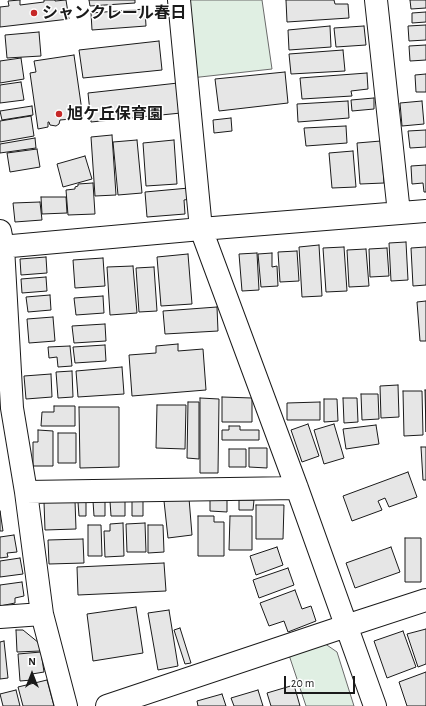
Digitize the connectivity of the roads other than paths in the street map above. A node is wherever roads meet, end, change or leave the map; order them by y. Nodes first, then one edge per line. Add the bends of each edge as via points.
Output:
1 (179, 0) edge
2 (376, 0) edge
3 (426, 211) edge
4 (399, 213) junction
5 (201, 229) junction
6 (1, 242) edge
7 (297, 488) junction
8 (26, 492) junction
9 (426, 600) edge
10 (42, 614) junction
11 (0, 617) edge
12 (346, 626) junction
13 (66, 706) edge
14 (107, 706) edge
15 (375, 706) edge

1 - 5 street
2 - 4 street
3 - 4 street
4 - 5 street
5 - 6 street
5 - 7 street
6 - 8 street via 12,408
7 - 8 street
7 - 12 street
8 - 10 street
9 - 12 street
10 - 11 street
10 - 13 street
12 - 14 street
12 - 15 street

